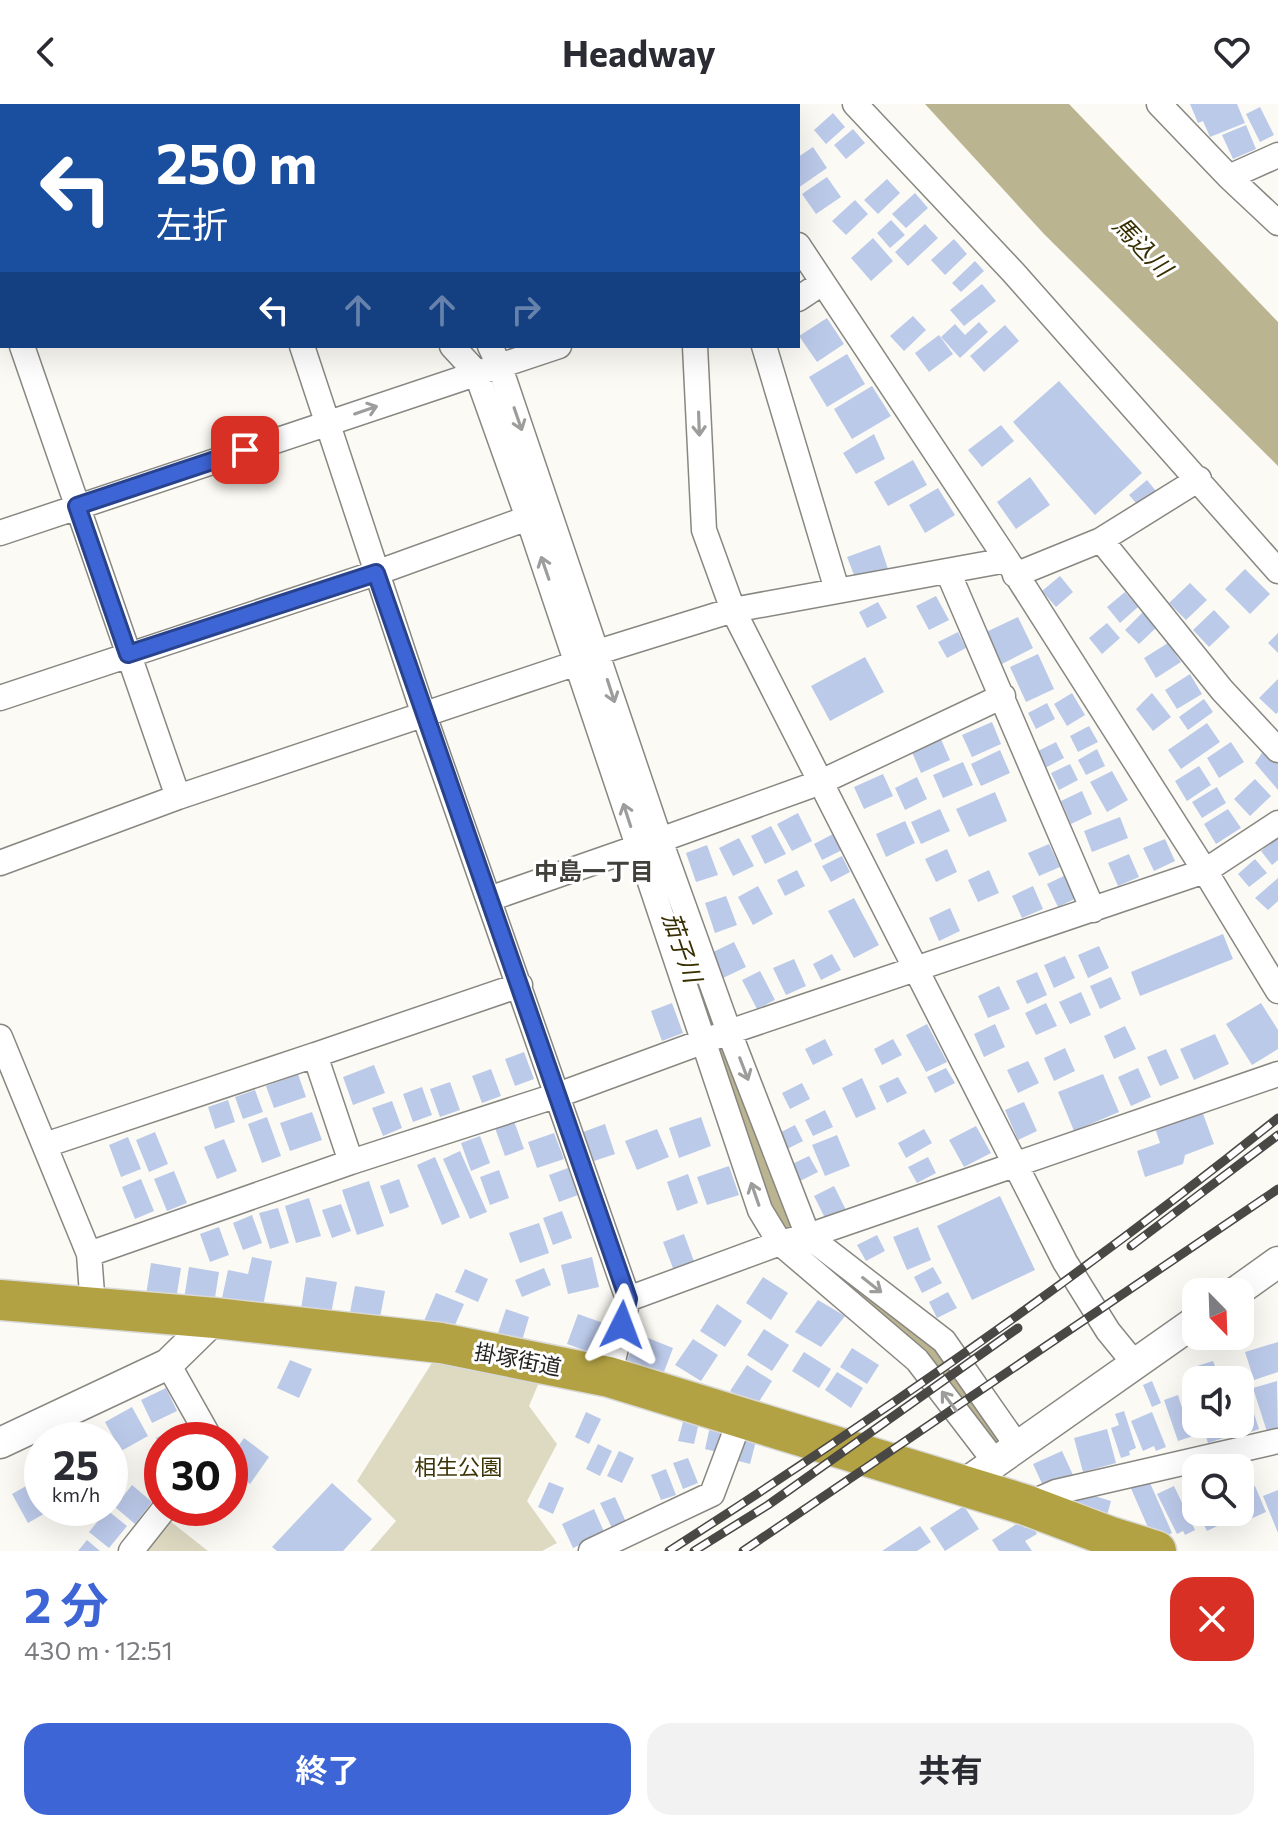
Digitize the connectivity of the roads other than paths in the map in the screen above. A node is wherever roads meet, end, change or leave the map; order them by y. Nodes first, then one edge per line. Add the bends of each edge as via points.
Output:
1 (855, 104) edge
2 (1159, 104) edge
3 (1278, 155) edge
4 (1229, 177) junction
5 (1278, 223) edge
6 (800, 248) edge
7 (822, 283) junction
8 (800, 298) edge
9 (23, 348) edge
10 (303, 348) edge
11 (454, 348) edge
12 (546, 348) edge
13 (695, 348) edge
14 (765, 348) edge
15 (495, 356) edge
16 (476, 372) junction
17 (329, 422) junction
18 (1199, 479) junction
19 (77, 506) junction
20 (528, 518) junction
21 (0, 533) edge
22 (1101, 540) junction
23 (1011, 567) junction
24 (1278, 571) edge
25 (948, 572) junction
26 (376, 573) junction
27 (837, 590) junction
28 (733, 610) junction
29 (128, 654) junction
30 (588, 658) junction
31 (1003, 696) junction
32 (0, 698) edge
33 (424, 715) junction
34 (1278, 750) edge
35 (821, 782) junction
36 (178, 797) junction
37 (1278, 823) edge
38 (649, 843) junction
39 (0, 863) edge
40 (1205, 871) junction
41 (489, 899) junction
42 (1093, 910) junction
43 (915, 968) junction
44 (520, 985) junction
45 (1278, 991) edge
46 (729, 1032) junction
47 (0, 1037) edge
48 (702, 1042) junction
49 (315, 1055) junction
50 (6, 1066) edge
51 (1278, 1074) edge
52 (558, 1095) junction
53 (45, 1145) junction
54 (351, 1162) junction
55 (1013, 1164) junction
56 (808, 1236) junction
57 (780, 1243) junction
58 (89, 1254) junction
59 (1278, 1262) edge
60 (1254, 1279) edge
61 (628, 1299) junction
62 (0, 1300) edge
63 (93, 1307) junction
64 (215, 1318) junction
65 (1182, 1331) edge
66 (168, 1364) junction
67 (1135, 1364) junction
68 (609, 1377) junction
69 (741, 1417) junction
70 (201, 1422) edge
71 (1278, 1441) edge
72 (0, 1443) edge
73 (1007, 1455) junction
74 (963, 1485) junction
75 (1026, 1505) junction
76 (151, 1526) edge
77 (1101, 1544) edge
78 (131, 1551) edge
79 (591, 1551) edge
80 (1156, 1551) edge

1 - 18 street
2 - 4 street
3 - 4 street
4 - 5 street
6 - 7 street
7 - 8 street
7 - 23 street
9 - 19 street
10 - 17 street
11 - 16 street
12 - 15 street
13 -> 28 street via 704,530
14 - 27 street
15 - 16 street
15 -> 30 street
17 -> 16 street
16 - 20 street
17 - 19 street
17 - 26 street
18 - 22 street
18 - 24 street
19 - 21 street
19 - 29 street
20 - 26 street
30 -> 20 street
22 - 23 street
22 - 34 street via 1222,690
23 - 25 street
23 - 40 street
25 - 27 street
25 - 31 street
26 - 29 street
26 - 33 street
27 - 28 street
28 - 30 street
28 - 35 street
29 - 32 street
29 - 36 street
30 - 33 street
30 - 38 street
31 - 35 street
31 - 42 street
33 - 36 street
33 - 41 street
35 - 38 street
35 - 43 street
36 - 39 street
37 - 40 street
38 - 41 street
38 - 46 street
38 - 48 street
40 - 42 street
40 - 45 street
41 - 44 street
42 - 43 street
43 - 46 street
43 - 55 street
44 - 49 street
44 - 52 street
46 - 48 street
46 -> 56 street
47 - 50 street
48 - 52 street
57 -> 48 street via 760,1210
49 - 53 street
49 - 54 street
50 - 53 street
51 - 55 street
52 - 54 street
52 - 61 street
53 - 58 street
54 - 58 street
55 - 56 street
55 - 67 street via 1072,1275
56 - 57 street
56 -> 73 street via 944,1341
57 - 61 street
73 -> 57 street via 917,1360
58 - 63 street
59 - 60 street
61 - 68 street
62 - 63 highway, 掛塚街道
63 - 64 highway, 掛塚街道
64 - 66 street
64 - 68 highway, 掛塚街道 via 441,1343
65 - 67 street
66 - 70 street
66 - 72 street
67 - 73 street
68 - 69 highway, 掛塚街道
69 - 74 highway, 掛塚街道
69 - 79 street via 712,1494
71 - 75 street via 1056,1492
73 - 74 street
74 - 75 highway, 掛塚街道
75 - 77 highway, 掛塚街道
76 - 78 street
77 - 80 highway, 掛塚街道

